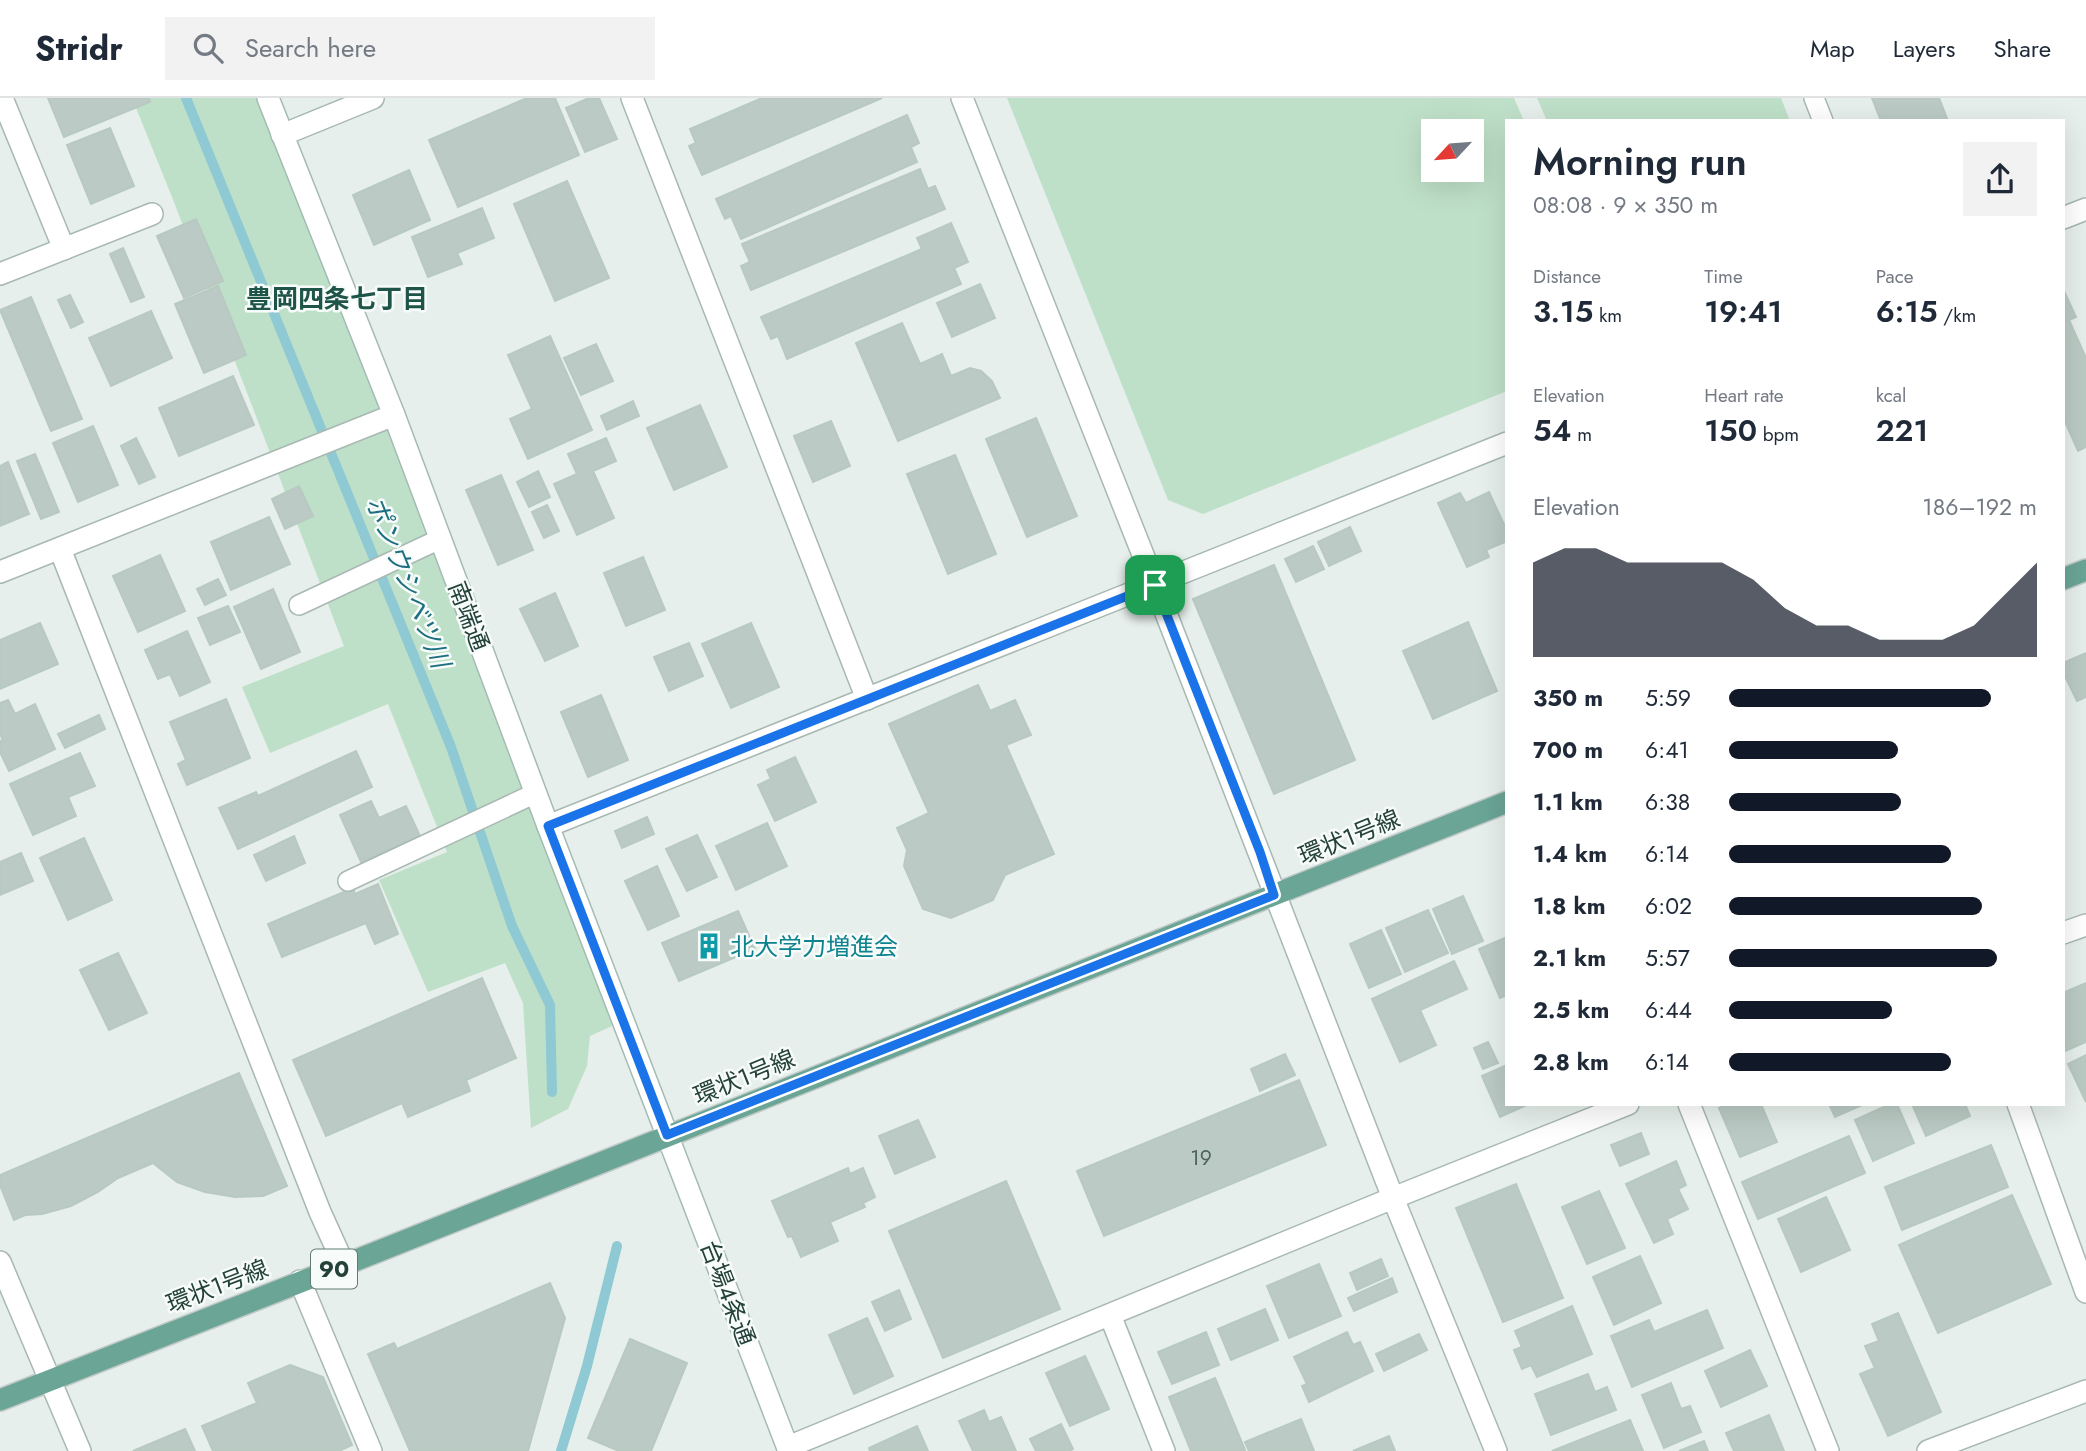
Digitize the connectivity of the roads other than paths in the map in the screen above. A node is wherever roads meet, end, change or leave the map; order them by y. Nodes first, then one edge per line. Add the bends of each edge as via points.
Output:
1 (2, 98) edge
2 (268, 98) edge
3 (373, 98) edge
4 (632, 98) edge
5 (962, 98) edge
6 (1814, 98) edge
7 (1823, 119) edge
8 (282, 135) junction
9 (2086, 209) edge
10 (152, 214) dead end
11 (2065, 217) edge
12 (64, 249) junction
13 (0, 274) edge
14 (394, 415) junction
15 (1505, 444) edge
16 (440, 539) junction
17 (60, 549) junction
18 (2086, 570) edge
19 (0, 572) edge
20 (2065, 578) edge
21 (1155, 585) junction
22 (299, 605) dead end
23 (867, 699) junction
24 (536, 793) junction
25 (1505, 803) edge
26 (548, 826) junction
27 (348, 881) dead end
28 (1274, 895) junction
29 (2086, 925) edge
30 (2065, 932) edge
31 (1623, 1106) edge
32 (1690, 1106) edge
33 (2019, 1106) edge
34 (667, 1135) junction
35 (1393, 1198) junction
36 (0, 1262) edge
37 (344, 1265) junction
38 (300, 1281) junction
39 (2086, 1292) edge
40 (1110, 1315) junction
41 (50, 1379) junction
42 (2086, 1391) edge
43 (0, 1400) edge
44 (789, 1449) edge
45 (80, 1451) edge
46 (371, 1451) edge
47 (1164, 1451) edge
48 (1496, 1451) edge
49 (1828, 1451) edge
50 (1928, 1451) edge

1 - 12 street
2 - 8 street, 南端通
3 - 8 street
4 - 23 street
5 - 21 street
6 - 7 lane
8 - 14 street, 南端通
9 - 11 street
10 - 12 street
12 - 13 street
14 - 16 street, 南端通
14 - 17 street
15 - 21 street
16 - 22 lane
16 - 24 street, 南端通
17 - 19 street
17 - 37 street
18 - 20 main road
21 - 23 street
21 - 28 street
23 - 26 street
24 - 26 street, 南端通
24 - 27 lane
25 - 28 main road, 環状1号線 / 90
26 - 34 street, 南端通
28 - 34 main road, 環状1号線 / 90
28 - 35 street
29 - 30 street
31 - 35 street
32 - 49 street
33 - 39 street
34 - 37 main road, 環状1号線 / 90
34 - 44 street, 台場4条通
35 - 40 street
35 - 48 street
36 - 41 street
37 - 38 main road, 環状1号線 / 90
38 - 41 main road, 環状1号線 / 90
38 - 46 street
40 - 44 street
40 - 47 street
41 - 43 main road, 環状1号線 / 90
41 - 45 street
42 - 50 street

